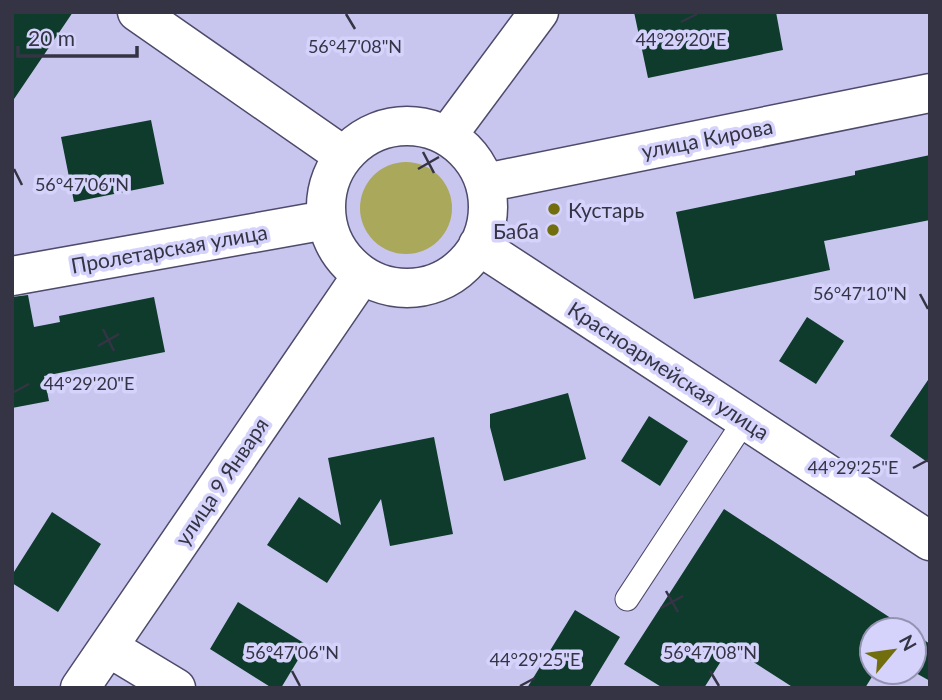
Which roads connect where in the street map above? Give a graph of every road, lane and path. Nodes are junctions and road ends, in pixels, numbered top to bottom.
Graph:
1 (137, 12) edge
2 (536, 13) edge
3 (930, 93) edge
4 (447, 136) junction
5 (344, 156) junction
6 (485, 183) junction
7 (326, 220) junction
8 (478, 245) junction
9 (362, 275) junction
10 (12, 276) edge
11 (745, 420) junction
12 (930, 541) edge
13 (627, 599) dead end
14 (108, 647) junction
15 (80, 688) edge
16 (176, 688) edge

1 - 5 street
2 - 4 street
3 - 6 street, улица Кирова
4 - 5 street
4 - 6 street
5 - 7 street
6 - 8 street
7 - 9 street
7 - 10 street, Пролетарская улица
8 - 9 street
8 - 11 street, Красноармейская улица
9 - 14 street, улица 9 Января
11 - 12 street, Красноармейская улица
11 - 13 lane
14 - 15 street, улица 9 Января
14 - 16 street

